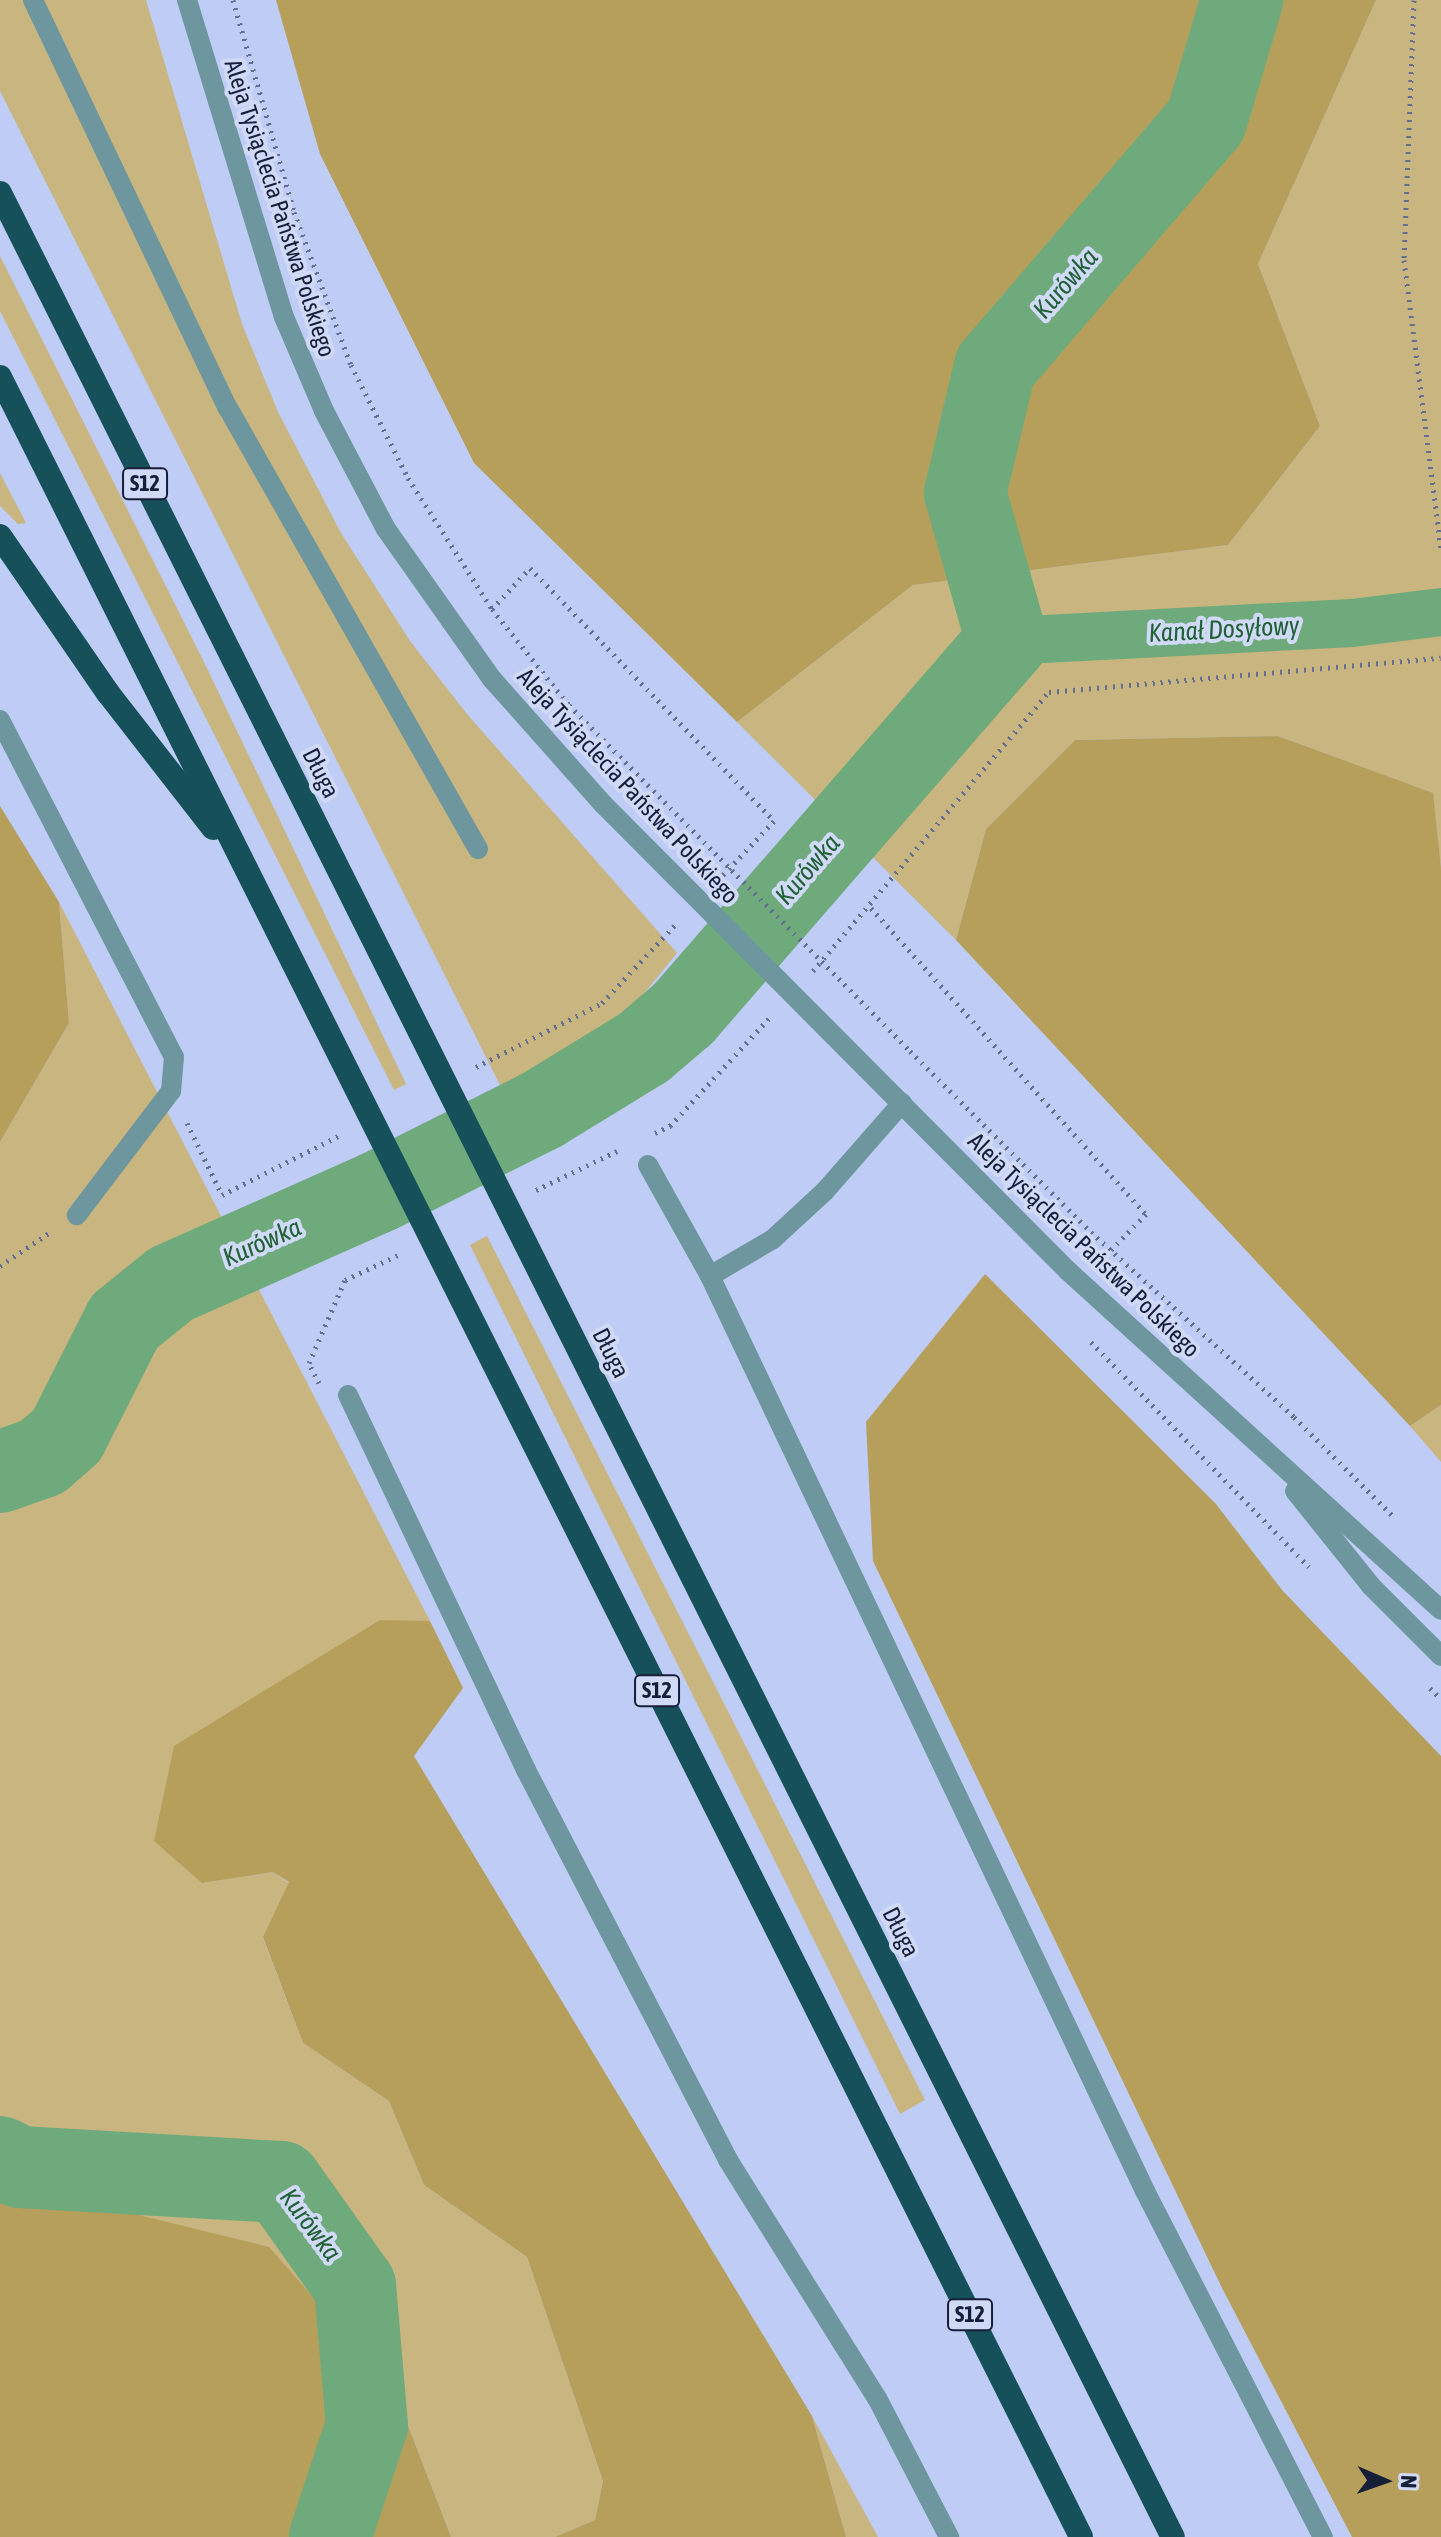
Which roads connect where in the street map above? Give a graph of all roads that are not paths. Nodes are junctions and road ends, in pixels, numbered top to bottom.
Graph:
1 (33, 0) edge
2 (187, 0) edge
3 (0, 193) edge
4 (0, 377) edge
5 (0, 536) edge
6 (0, 720) edge
7 (478, 849) dead end
8 (246, 871) junction
9 (902, 1103) junction
10 (648, 1165) dead end
11 (77, 1215) road end
12 (710, 1276) junction
13 (348, 1395) dead end
14 (1265, 1453) junction
15 (1441, 1610) edge
16 (1441, 1656) edge
17 (949, 2537) edge
18 (1081, 2537) edge
19 (1173, 2537) edge
20 (1323, 2537) edge

1 - 7 street
2 - 9 street, Aleja Tysiąclecia Państwa Polskiego
3 - 19 highway, Długa / S12
4 - 8 highway, S12
5 - 8 highway
6 - 11 street
8 - 18 highway, S12
9 - 12 street
9 - 14 street, Aleja Tysiąclecia Państwa Polskiego
10 - 12 street
12 - 20 street
13 - 17 street
14 - 15 street, Aleja Tysiąclecia Państwa Polskiego
14 - 16 street, Aleja Tysiąclecia Państwa Polskiego

